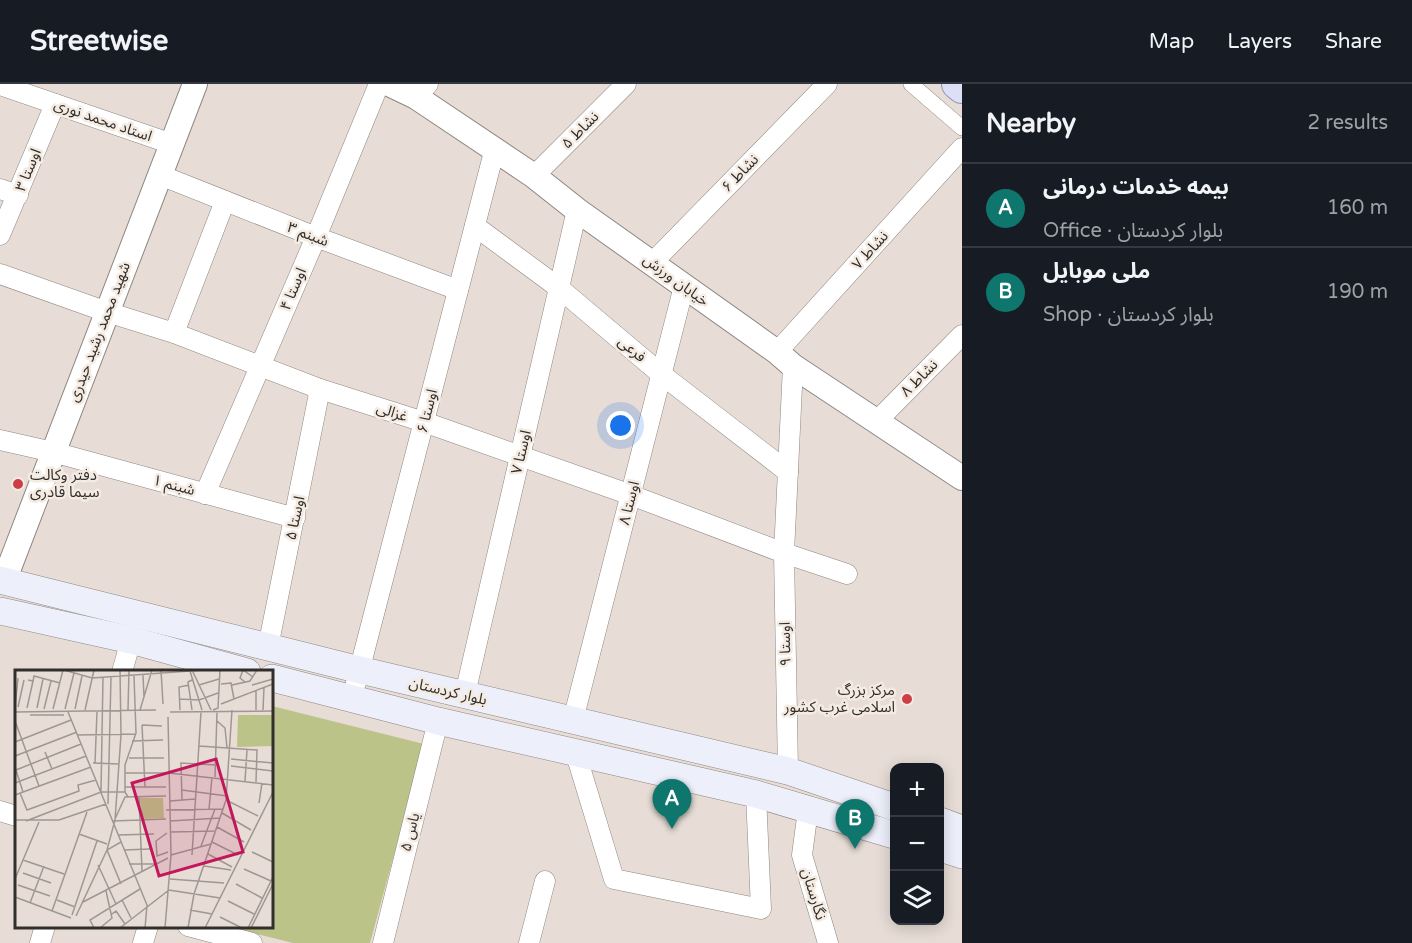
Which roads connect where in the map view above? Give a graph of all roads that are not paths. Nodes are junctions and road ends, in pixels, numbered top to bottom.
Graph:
1 (195, 84) edge
2 (379, 84) edge
3 (389, 84) edge
4 (626, 84) edge
5 (826, 84) edge
6 (911, 84) edge
7 (957, 84) edge
8 (0, 85) edge
9 (26, 88) edge
10 (962, 88) edge
11 (422, 91) edge
12 (55, 104) junction
13 (962, 128) edge
14 (172, 144) junction
15 (962, 148) edge
16 (494, 152) junction
17 (160, 175) junction
18 (534, 177) junction
19 (9, 192) edge
20 (225, 201) junction
21 (577, 210) junction
22 (475, 226) junction
23 (0, 235) edge
24 (316, 237) junction
25 (652, 262) junction
26 (0, 274) edge
27 (684, 286) junction
28 (559, 288) junction
29 (458, 290) junction
30 (107, 312) junction
31 (174, 333) junction
32 (962, 334) edge
33 (785, 359) junction
34 (260, 367) junction
35 (662, 374) junction
36 (320, 389) junction
37 (877, 421) junction
38 (424, 422) junction
39 (0, 440) edge
40 (53, 452) junction
41 (520, 457) junction
42 (788, 472) junction
43 (962, 478) edge
44 (205, 494) junction
45 (631, 495) junction
46 (295, 518) junction
47 (784, 554) junction
48 (847, 574) dead end
49 (2, 580) edge
50 (0, 611) edge
51 (131, 640) junction
52 (268, 646) junction
53 (216, 668) edge
54 (123, 670) edge
55 (232, 670) edge
56 (360, 670) junction
57 (273, 678) edge
58 (465, 694) junction
59 (352, 699) junction
60 (438, 720) junction
61 (573, 720) junction
62 (575, 751) junction
63 (788, 771) junction
64 (756, 794) junction
65 (890, 806) edge
66 (808, 810) junction
67 (0, 811) edge
68 (15, 816) edge
69 (944, 823) edge
70 (962, 829) edge
71 (890, 834) edge
72 (944, 850) edge
73 (962, 855) edge
74 (545, 881) dead end
75 (45, 928) edge
76 (148, 928) edge
77 (192, 928) edge
78 (40, 943) edge
79 (143, 943) edge
80 (252, 943) edge
81 (383, 943) edge
82 (529, 943) edge
83 (828, 943) edge

1 - 14 street, شهید محمد رشید حیدری
2 - 24 street, اوستا ۴
3 - 11 street, خیابان ورزش
4 - 18 street, نشاط ۵
5 - 25 street, نشاط ۶
6 - 13 street
7 - 10 main road
8 - 9 street, استاد محمد نوری
9 - 12 street, استاد محمد نوری
11 - 16 street, خیابان ورزش
12 - 14 street, استاد محمد نوری
12 - 19 street, اوستا ۳
14 - 17 street, شهید محمد رشید حیدری
15 - 33 street, نشاط ۷
16 - 18 street, خیابان ورزش
16 - 22 street, اوستا ۶
17 - 20 street, شبنم ۳
17 - 30 street, شهید محمد رشید حیدری
18 - 21 street, خیابان ورزش
19 - 23 street, اوستا ۳
20 - 24 street, شبنم ۳
20 - 31 street
21 - 25 street, خیابان ورزش
21 - 28 street, اوستا ۷
22 - 28 street, فرعی
22 - 29 street, اوستا ۶
24 - 29 street, شبنم ۳
24 - 34 street, اوستا ۴
25 - 27 street, خیابان ورزش
26 - 30 street, غزالی
27 - 33 street, خیابان ورزش
27 - 35 street, اوستا ۸
28 - 35 street, فرعی
28 - 41 street, اوستا ۷
29 - 38 street, اوستا ۶
30 - 31 street, غزالی
30 - 40 street, شهید محمد رشید حیدری
31 - 34 street, غزالی
32 - 37 street, نشاط ۸
33 - 37 street, خیابان ورزش
33 - 42 street, اوستا ۹
34 - 36 street, غزالی
34 - 44 street, اوستا ۴
35 - 42 street, فرعی
35 - 45 street, اوستا ۸
36 - 38 street, غزالی
36 - 46 street, اوستا ۵
37 - 43 street, خیابان ورزش
38 - 41 street, غزالی
38 - 56 street, اوستا ۶
39 - 40 street, شبنم ۱
40 - 44 street, شبنم ۱
40 - 49 street, شهید محمد رشید حیدری
41 - 45 street, غزالی
41 - 58 street, اوستا ۷
42 - 47 street, اوستا ۹
44 - 46 street, شبنم ۱
45 - 47 street, غزالی
45 - 61 street, اوستا ۸
46 - 52 street, اوستا ۵
47 - 48 street, غزالی
47 - 63 street, اوستا ۹
49 - 52 main road, بلوار کردستان
50 - 51 main road
51 - 53 main road
51 - 54 street
52 - 56 main road, بلوار کردستان
53 - 55 main road
56 - 58 main road, بلوار کردستان
56 - 59 street, اوستا ۶
57 - 59 main road, بلوار کردستان
58 - 61 main road, بلوار کردستان
59 - 60 main road, بلوار کردستان
60 - 62 main road, بلوار کردستان
60 - 81 street, یاس ۵
61 - 63 main road, بلوار کردستان
62 - 64 main road, بلوار کردستان
62 - 64 street
63 - 65 main road, بلوار کردستان
64 - 66 main road, بلوار کردستان
66 - 71 main road, بلوار کردستان
66 - 83 street, نگارستان
67 - 68 street
69 - 70 main road
72 - 73 main road
74 - 82 street
75 - 78 street
76 - 79 street
77 - 80 street

